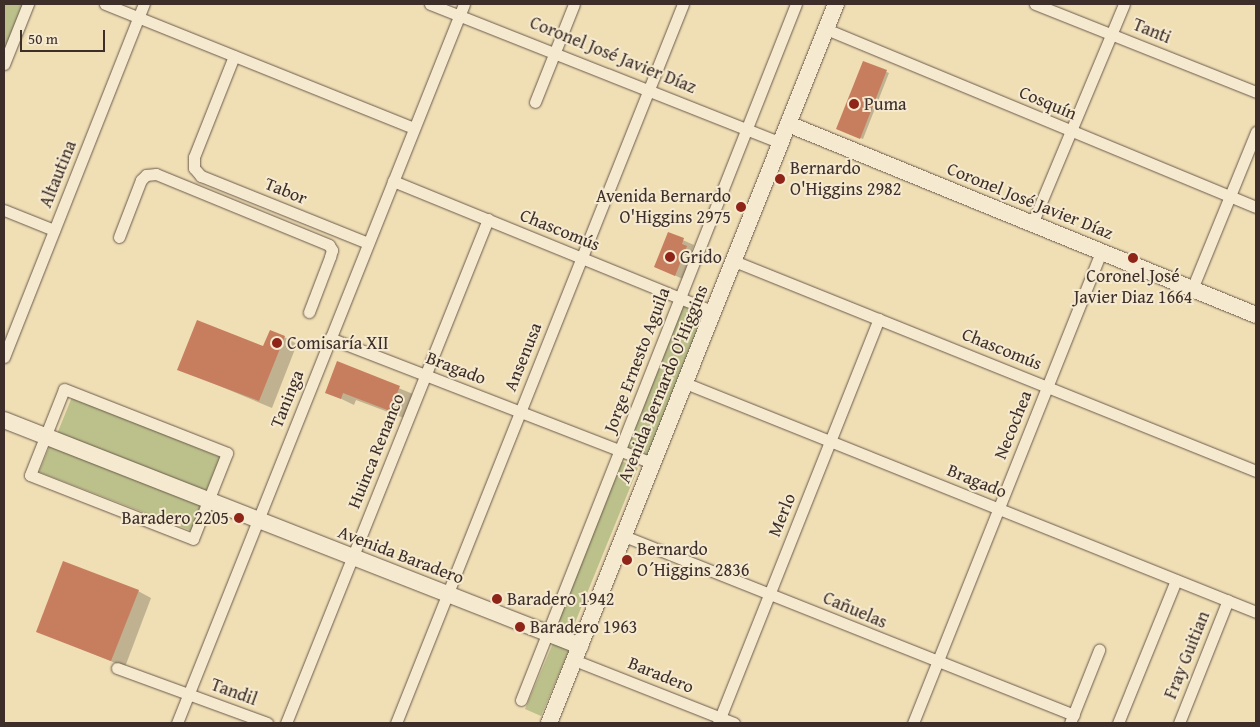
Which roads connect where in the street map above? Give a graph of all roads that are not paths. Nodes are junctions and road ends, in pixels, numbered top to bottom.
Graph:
1 (28, 4) edge
2 (105, 4) edge
3 (144, 4) edge
4 (430, 4) edge
5 (464, 4) edge
6 (574, 4) edge
7 (683, 4) edge
8 (796, 4) edge
9 (836, 4) edge
10 (1035, 4) edge
11 (1124, 4) edge
12 (459, 15) junction
13 (139, 17) junction
14 (826, 29) junction
15 (1112, 34) junction
16 (555, 53) junction
17 (234, 56) junction
18 (4, 64) edge
19 (648, 90) junction
20 (1256, 92) edge
21 (535, 102) dead end
22 (788, 124) junction
23 (414, 128) junction
24 (746, 129) junction
25 (1070, 131) junction
26 (1256, 132) edge
27 (781, 143) junction
28 (393, 181) junction
29 (247, 195) junction
30 (1230, 196) junction
31 (1256, 207) edge
32 (242, 208) junction
33 (4, 210) edge
34 (488, 219) junction
35 (1032, 224) junction
36 (54, 230) junction
37 (119, 237) dead end
38 (368, 243) junction
39 (1101, 252) junction
40 (582, 257) junction
41 (734, 261) junction
42 (1192, 289) junction
43 (680, 298) junction
44 (309, 312) dead end
45 (714, 312) junction
46 (1256, 315) edge
47 (879, 319) junction
48 (330, 338) junction
49 (4, 357) edge
50 (425, 375) junction
51 (685, 383) junction
52 (1047, 387) junction
53 (520, 412) junction
54 (4, 420) edge
55 (45, 437) junction
56 (830, 441) junction
57 (620, 451) junction
58 (653, 463) junction
59 (1256, 471) edge
60 (208, 501) junction
61 (999, 509) junction
62 (258, 520) junction
63 (624, 536) junction
64 (352, 557) junction
65 (1176, 580) junction
66 (770, 593) junction
67 (447, 594) junction
68 (1228, 600) junction
69 (1256, 612) edge
70 (548, 632) junction
71 (1099, 650) dead end
72 (577, 653) junction
73 (938, 663) junction
74 (117, 668) dead end
75 (188, 694) junction
76 (521, 700) dead end
77 (1072, 719) edge
78 (719, 721) edge
79 (177, 723) edge
80 (267, 723) edge
81 (286, 723) edge
82 (396, 723) edge
83 (549, 723) edge
84 (734, 723) edge
85 (913, 723) edge
86 (1118, 723) edge
87 (1179, 723) edge

1 - 18 street
2 - 13 street
3 - 13 street, Altautina
4 - 12 street, Coronel José Javier Díaz
5 - 12 street, Taninga
6 - 16 street
7 - 19 street, Ansenusa
8 - 24 street, Jorge Ernesto Aguila
9 - 14 main road, Avenida Bernardo O'Higgins
10 - 15 street, Tanti
11 - 15 street
12 - 16 street, Coronel José Javier Díaz
12 - 23 street, Taninga
13 - 17 street
13 - 36 street, Altautina
14 - 22 main road, Avenida Bernardo O'Higgins
14 - 25 street, Cosquín
15 - 20 street, Tanti
15 - 25 street
16 - 19 street, Coronel José Javier Díaz
16 - 21 street
17 - 23 street
17 - 29 street, Tabor
19 - 24 street, Coronel José Javier Díaz
19 - 40 street, Ansenusa
22 - 27 main road, Avenida Bernardo O'Higgins
22 - 35 main road, Coronel José Javier Díaz
23 - 28 street, Taninga
24 - 27 street, Coronel José Javier Díaz
24 - 43 street, Jorge Ernesto Aguila
25 - 30 street, Cosquín
25 - 35 street
26 - 30 street
27 - 41 main road, Avenida Bernardo O'Higgins
28 - 34 street, Chascomús
28 - 38 street, Taninga
29 - 32 street
29 - 38 street, Tabor
30 - 31 street, Cosquín
30 - 42 street
32 - 37 street
32 - 44 street
33 - 36 street
34 - 40 street, Chascomús
34 - 50 street, Huinca Renanco
35 - 39 main road, Coronel José Javier Díaz
36 - 49 street, Altautina
38 - 48 street, Taninga
39 - 42 main road, Coronel José Javier Díaz
39 - 52 street, Necochea
40 - 43 street, Chascomús
40 - 53 street, Ansenusa
41 - 45 main road, Avenida Bernardo O'Higgins
41 - 47 street, Chascomús
42 - 46 main road, Coronel José Javier Díaz
43 - 45 street, Chascomús
43 - 57 street, Jorge Ernesto Aguila
45 - 51 main road, Avenida Bernardo O'Higgins
47 - 52 street, Chascomús
47 - 56 street, Merlo
48 - 50 street, Bragado
48 - 62 street, Taninga
50 - 53 street, Bragado
50 - 64 street, Huinca Renanco
51 - 56 street, Bragado
51 - 58 main road, Avenida Bernardo O'Higgins
52 - 59 street, Chascomús
52 - 61 street, Necochea
53 - 57 street, Bragado
53 - 67 street, Ansenusa
54 - 55 main road, Avenida Baradero
55 - 60 main road, Avenida Baradero
55 - 60 street
55 - 60 street
56 - 61 street, Bragado
56 - 66 street, Merlo
57 - 58 street, Bragado
57 - 70 street, Jorge Ernesto Aguila
58 - 63 main road, Avenida Bernardo O'Higgins
60 - 62 main road, Avenida Baradero
61 - 65 street, Bragado
61 - 73 street, Necochea
62 - 64 main road, Avenida Baradero
62 - 75 street, Taninga
63 - 66 street, Cañuelas
63 - 72 main road, Avenida Bernardo O'Higgins
64 - 67 main road, Avenida Baradero
64 - 81 street, Huinca Renanco
65 - 68 street, Bragado
65 - 86 street
66 - 73 street, Cañuelas
66 - 78 street, Merlo
67 - 70 main road, Avenida Baradero
67 - 82 street, Ansenusa
68 - 69 street, Bragado
68 - 87 street, Fray Guitian
70 - 72 main road, Avenida Baradero
70 - 76 street, Jorge Ernesto Aguila
71 - 77 street
72 - 78 street, Baradero
72 - 83 main road, Avenida Bernardo O'Higgins
73 - 77 street, Cañuelas
73 - 85 street, Necochea
74 - 75 street, Tandil
75 - 79 street, Taninga
75 - 80 street, Tandil
78 - 84 street, Baradero

